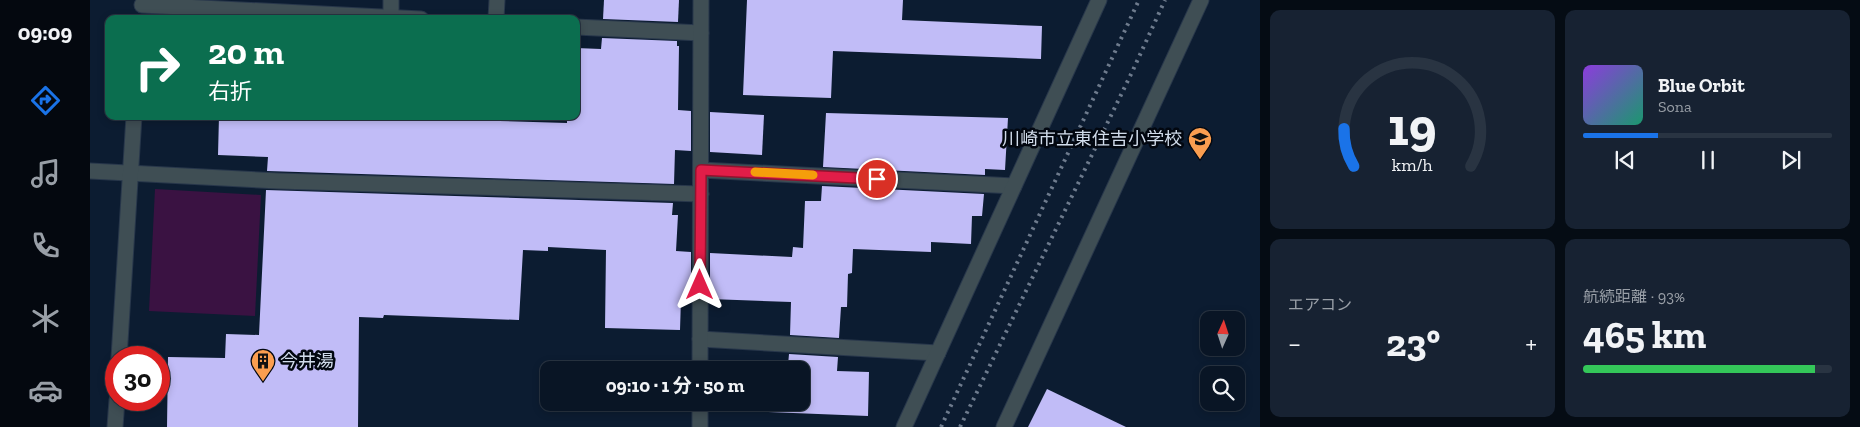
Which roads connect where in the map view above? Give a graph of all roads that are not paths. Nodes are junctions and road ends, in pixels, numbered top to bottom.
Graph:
1 (391, 0) edge
2 (497, 0) edge
3 (701, 0) edge
4 (1098, 0) edge
5 (1201, 0) edge
6 (142, 8) edge
7 (336, 15) edge
8 (391, 15) edge
9 (496, 15) edge
10 (580, 27) edge
11 (701, 33) junction
12 (134, 120) edge
13 (701, 170) junction
14 (90, 171) edge
15 (129, 173) junction
16 (1014, 186) junction
17 (701, 194) junction
18 (700, 340) junction
19 (120, 346) edge
20 (938, 353) junction
21 (700, 361) edge
22 (116, 411) edge
23 (700, 411) edge
24 (115, 427) edge
25 (700, 427) edge
26 (904, 427) edge
27 (1004, 427) edge

1 - 8 street
2 - 9 street
3 - 11 street
4 - 16 street
5 - 27 street
6 - 7 street
10 - 11 street
11 - 13 street
12 - 15 street
13 - 16 street
13 - 17 street
14 - 15 street
15 - 17 street
15 - 19 street
16 - 20 street
17 - 18 street
18 - 20 street
18 - 21 street
20 - 26 street
22 - 24 street
23 - 25 street

